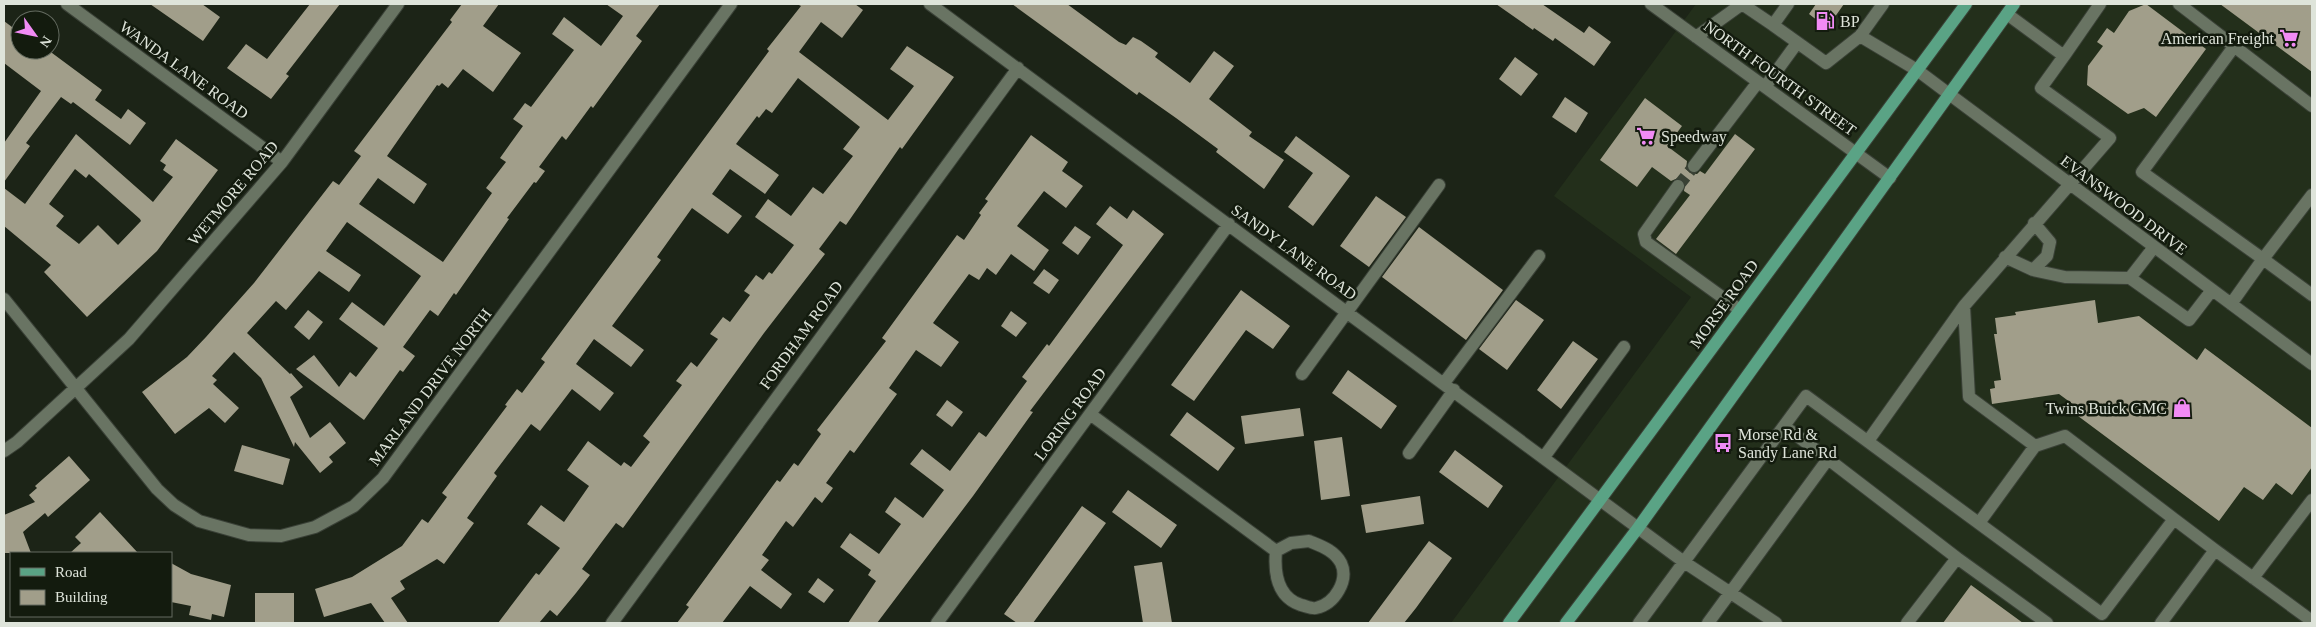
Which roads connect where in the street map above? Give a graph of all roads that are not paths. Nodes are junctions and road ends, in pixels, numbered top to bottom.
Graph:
1 (67, 4) edge
2 (398, 4) edge
3 (731, 4) edge
4 (930, 4) edge
5 (1651, 4) edge
6 (1788, 4) edge
7 (1883, 4) edge
8 (1966, 4) edge
9 (2100, 4) edge
10 (2179, 4) edge
11 (2010, 9) edge
12 (1773, 25) junction
13 (1860, 36) junction
14 (1696, 37) junction
15 (1797, 43) junction
16 (2233, 48) junction
17 (2064, 56) junction
18 (1018, 68) junction
19 (1917, 70) junction
20 (1761, 84) junction
21 (1949, 94) junction
22 (2312, 106) edge
23 (1854, 152) junction
24 (282, 162) junction
25 (1694, 166) tunnel mouth
26 (1890, 178) junction
27 (1439, 185) dead end
28 (2070, 185) junction
29 (1678, 186) tunnel mouth
30 (2312, 194) edge
31 (2034, 223) junction
32 (1229, 224) junction
33 (2154, 248) junction
34 (1539, 256) dead end
35 (2004, 257) junction
36 (2263, 260) junction
37 (2033, 270) junction
38 (2130, 278) junction
39 (2212, 290) junction
40 (2312, 295) edge
41 (4, 299) edge
42 (2231, 304) junction
43 (1964, 306) junction
44 (1740, 310) junction
45 (1347, 311) junction
46 (1624, 347) dead end
47 (2312, 364) edge
48 (1302, 374) dead end
49 (1449, 387) junction
50 (75, 388) junction
51 (1090, 414) junction
52 (1784, 426) junction
53 (1868, 441) junction
54 (2035, 446) junction
55 (4, 450) edge
56 (1409, 453) dead end
57 (1544, 457) junction
58 (1828, 459) junction
59 (1600, 499) junction
60 (2312, 500) edge
61 (2174, 519) junction
62 (1979, 523) junction
63 (1638, 528) junction
64 (2215, 550) junction
65 (1276, 551) junction
66 (1957, 558) junction
67 (1684, 562) junction
68 (2253, 578) junction
69 (1731, 592) junction
70 (2312, 622) edge
71 (612, 623) edge
72 (937, 623) edge
73 (1509, 623) edge
74 (1566, 623) edge
75 (1639, 623) edge
76 (1708, 623) edge
77 (1775, 623) edge
78 (1907, 623) edge
79 (2047, 623) edge
80 (2160, 623) edge

1 - 24 street, WANDA LANE ROAD
2 - 24 street, WETMORE ROAD
3 - 50 street, MARLAND DRIVE NORTH
4 - 18 street, SANDY LANE ROAD
5 - 14 street, NORTH FOURTH STREET
6 - 12 street
7 - 13 street
8 - 19 main road, MORSE ROAD
9 - 17 street
10 - 16 street
11 - 17 street
11 - 21 main road
12 - 14 street
12 - 15 street
13 - 15 street
13 - 19 street, EVANSWOOD DRIVE
14 - 20 street, NORTH FOURTH STREET
15 - 20 street
16 - 22 street
16 - 36 street
17 - 28 street
18 - 32 street, SANDY LANE ROAD
18 - 71 street, FORDHAM ROAD
19 - 21 street, EVANSWOOD DRIVE
19 - 23 main road, MORSE ROAD
20 - 23 street, NORTH FOURTH STREET
20 - 25 street
21 - 26 main road
21 - 28 street, EVANSWOOD DRIVE
23 - 26 street, NORTH FOURTH STREET
23 - 44 main road, MORSE ROAD
24 - 50 street, WETMORE ROAD
26 - 63 main road
27 - 45 street
28 - 31 street
28 - 33 street, EVANSWOOD DRIVE
29 - 44 street
30 - 36 street
31 - 35 street
31 - 37 street
32 - 45 street, SANDY LANE ROAD
32 - 51 street, LORING ROAD
33 - 38 street
33 - 39 street, EVANSWOOD DRIVE
34 - 49 street
35 - 37 street
35 - 43 street
36 - 40 street
36 - 42 street
37 - 38 street
38 - 39 street
39 - 42 street, EVANSWOOD DRIVE
41 - 50 street, MARLAND DRIVE NORTH
42 - 47 street, EVANSWOOD DRIVE
43 - 53 street
43 - 54 street
44 - 59 main road, MORSE ROAD
45 - 48 street
45 - 49 street, SANDY LANE ROAD
46 - 57 street
49 - 56 street
49 - 57 street, SANDY LANE ROAD
50 - 55 street, WETMORE ROAD
51 - 65 street
51 - 72 street, LORING ROAD
52 - 53 street
52 - 58 street
52 - 67 street
53 - 62 street
54 - 61 street
54 - 62 street
57 - 59 street, SANDY LANE ROAD
58 - 66 street
58 - 69 street
59 - 63 street, SANDY LANE ROAD
59 - 73 main road, MORSE ROAD
60 - 68 street
61 - 62 street
61 - 64 street
63 - 67 street, SANDY LANE ROAD
63 - 74 main road
64 - 68 street
64 - 80 street
65 - 65 street
66 - 78 street
66 - 79 street
67 - 69 street, SANDY LANE ROAD
67 - 75 street
68 - 70 street
69 - 76 street
69 - 77 street, SANDY LANE ROAD

